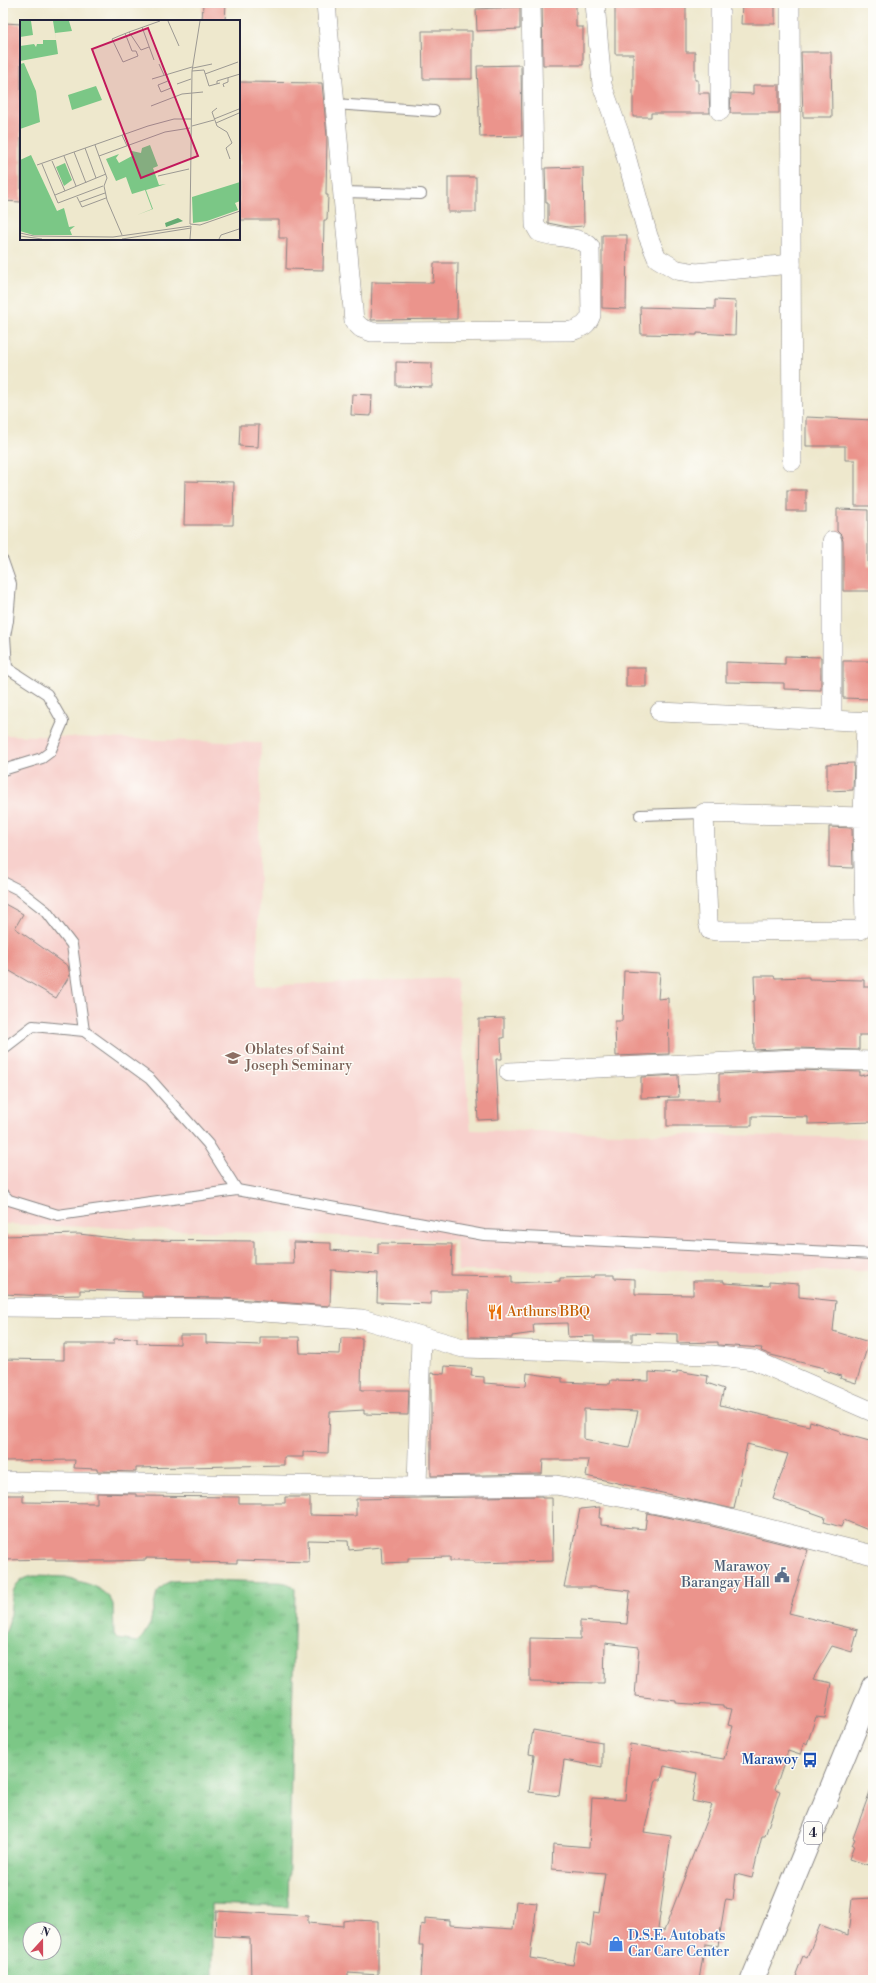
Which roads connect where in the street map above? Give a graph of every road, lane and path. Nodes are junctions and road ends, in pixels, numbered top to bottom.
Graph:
1 (326, 3) edge
2 (531, 3) edge
3 (595, 3) edge
4 (720, 3) edge
5 (790, 3) edge
6 (335, 104) junction
7 (434, 111) dead end
8 (720, 111) dead end
9 (343, 192) junction
10 (421, 194) dead end
11 (791, 264) junction
12 (792, 461) dead end
13 (832, 541) dead end
14 (3, 561) edge
15 (5, 619) edge
16 (5, 668) edge
17 (660, 712) dead end
18 (832, 720) junction
19 (870, 722) edge
20 (3, 770) edge
21 (704, 813) junction
22 (640, 815) dead end
23 (863, 817) junction
24 (3, 882) edge
25 (84, 1031) junction
26 (3, 1048) edge
27 (873, 1061) edge
28 (509, 1072) dead end
29 (237, 1190) junction
30 (3, 1194) edge
31 (873, 1254) edge
32 (3, 1307) edge
33 (421, 1337) junction
34 (873, 1412) edge
35 (3, 1481) edge
36 (418, 1487) junction
37 (873, 1555) edge
38 (873, 1686) edge
39 (752, 1980) edge

1 - 6 street
2 - 9 street
3 - 11 street
4 - 8 street
5 - 11 street
6 - 7 lane
6 - 9 street
9 - 10 lane
11 - 12 street
13 - 18 street
14 - 15 lane
15 - 16 lane
16 - 20 lane
17 - 18 street
18 - 19 street
19 - 23 street
21 - 22 lane
21 - 23 street
21 - 23 street
24 - 25 lane
25 - 26 lane
25 - 29 lane
27 - 28 street
29 - 30 lane
29 - 31 lane
32 - 33 street
33 - 34 street
33 - 36 street
35 - 36 street
36 - 37 street
38 - 39 main road, 4

